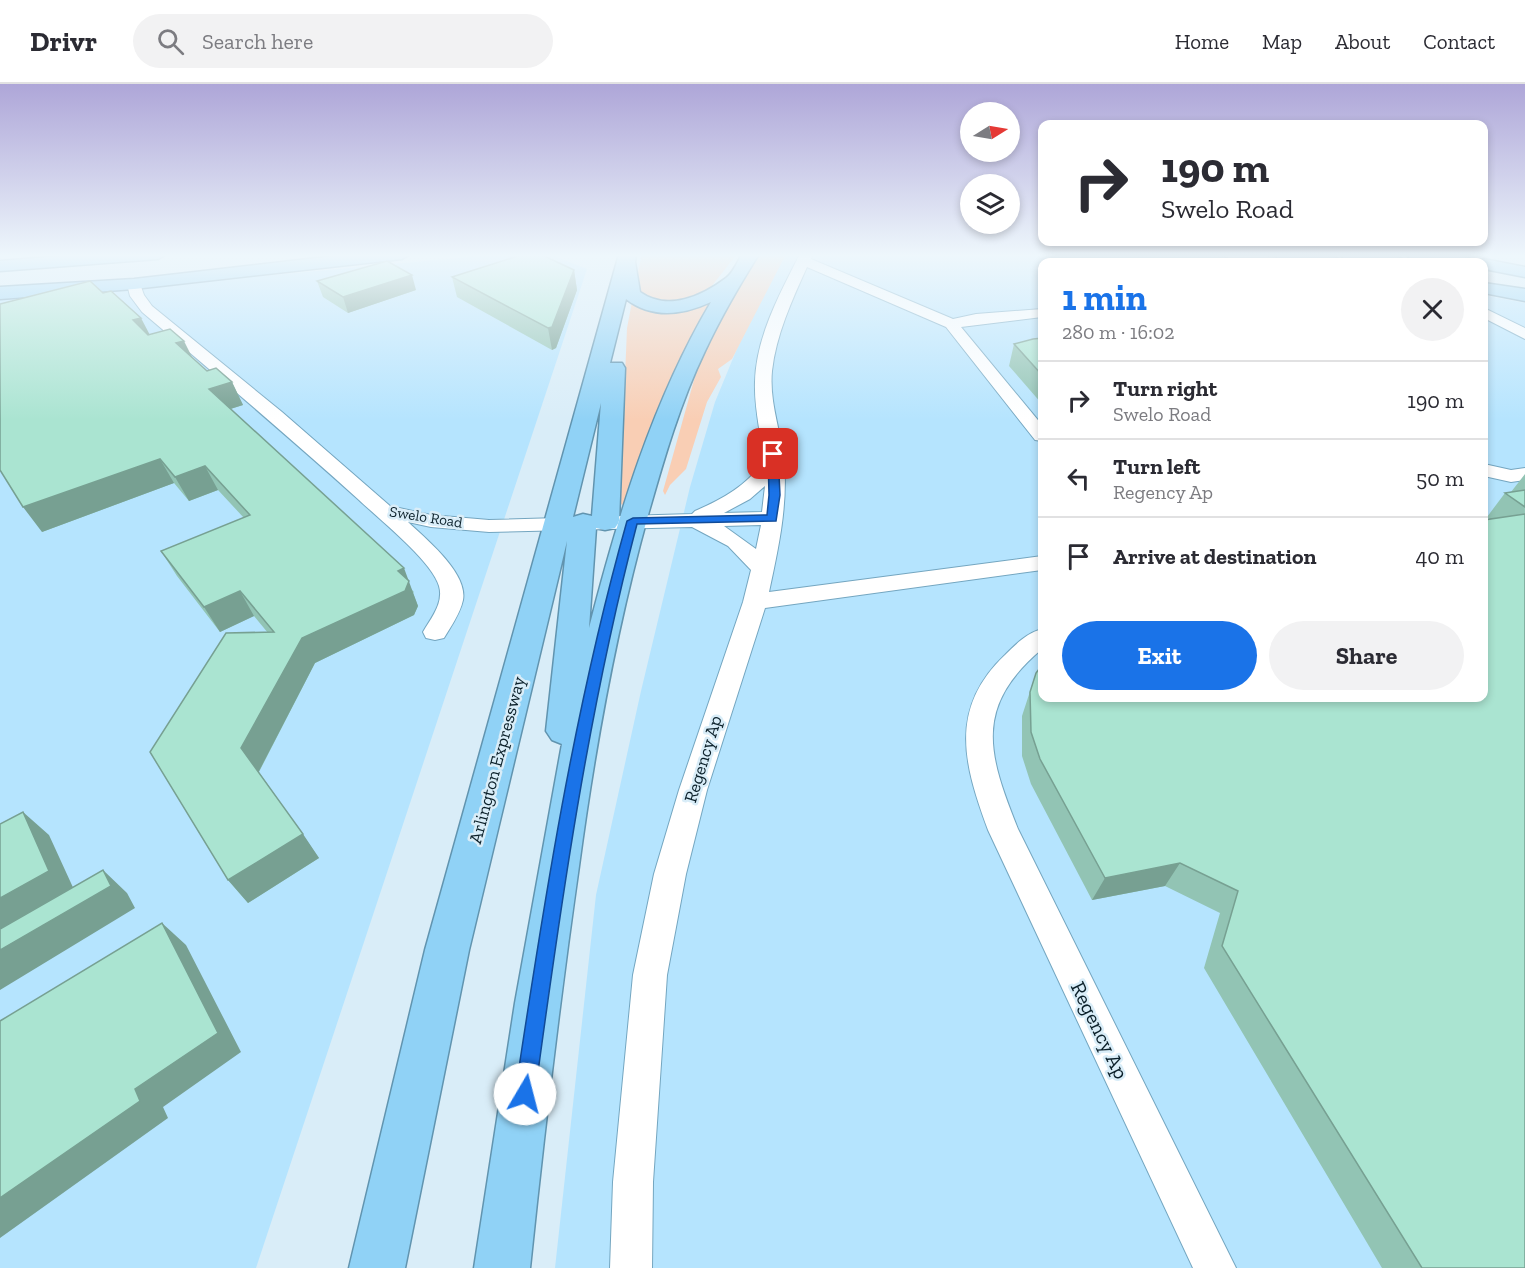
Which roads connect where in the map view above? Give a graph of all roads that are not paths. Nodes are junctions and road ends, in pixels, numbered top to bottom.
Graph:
1 (147, 309) edge
2 (616, 309) edge
3 (616, 309) edge
4 (716, 309) edge
5 (783, 309) edge
6 (919, 309) edge
7 (1038, 313) edge
8 (1488, 314) edge
9 (951, 324) junction
10 (1525, 334) edge
11 (1038, 431) edge
12 (774, 461) junction
13 (1488, 471) edge
14 (1525, 474) edge
15 (383, 511) junction
16 (772, 519) junction
17 (691, 520) junction
18 (595, 522) junction
19 (1038, 564) edge
20 (763, 570) junction
21 (755, 602) junction
22 (435, 632) dead end
23 (1038, 639) edge
24 (377, 1268) edge
25 (502, 1268) edge
26 (631, 1268) edge
27 (1215, 1268) edge

1 - 15 street, Swelo Road
2 - 18 highway, Arlington Expressway
3 - 18 highway
4 - 18 highway, Arlington Expressway
5 - 12 street, Regency Ap
6 - 9 street, Regency Ap
7 - 9 street
8 - 10 street
9 - 11 street, Regency Ap
12 - 16 street, Regency Ap
12 - 17 street
13 - 14 street
15 - 18 street, Swelo Road
15 - 22 street
16 - 17 street, Swelo Road
16 - 20 street, Regency Ap
17 - 18 street, Swelo Road
17 - 20 street
18 - 24 highway, Arlington Expressway
18 - 25 highway, Arlington Expressway
19 - 21 street
20 - 21 street, Regency Ap
21 - 26 street, Regency Ap
23 - 27 street, Regency Ap

